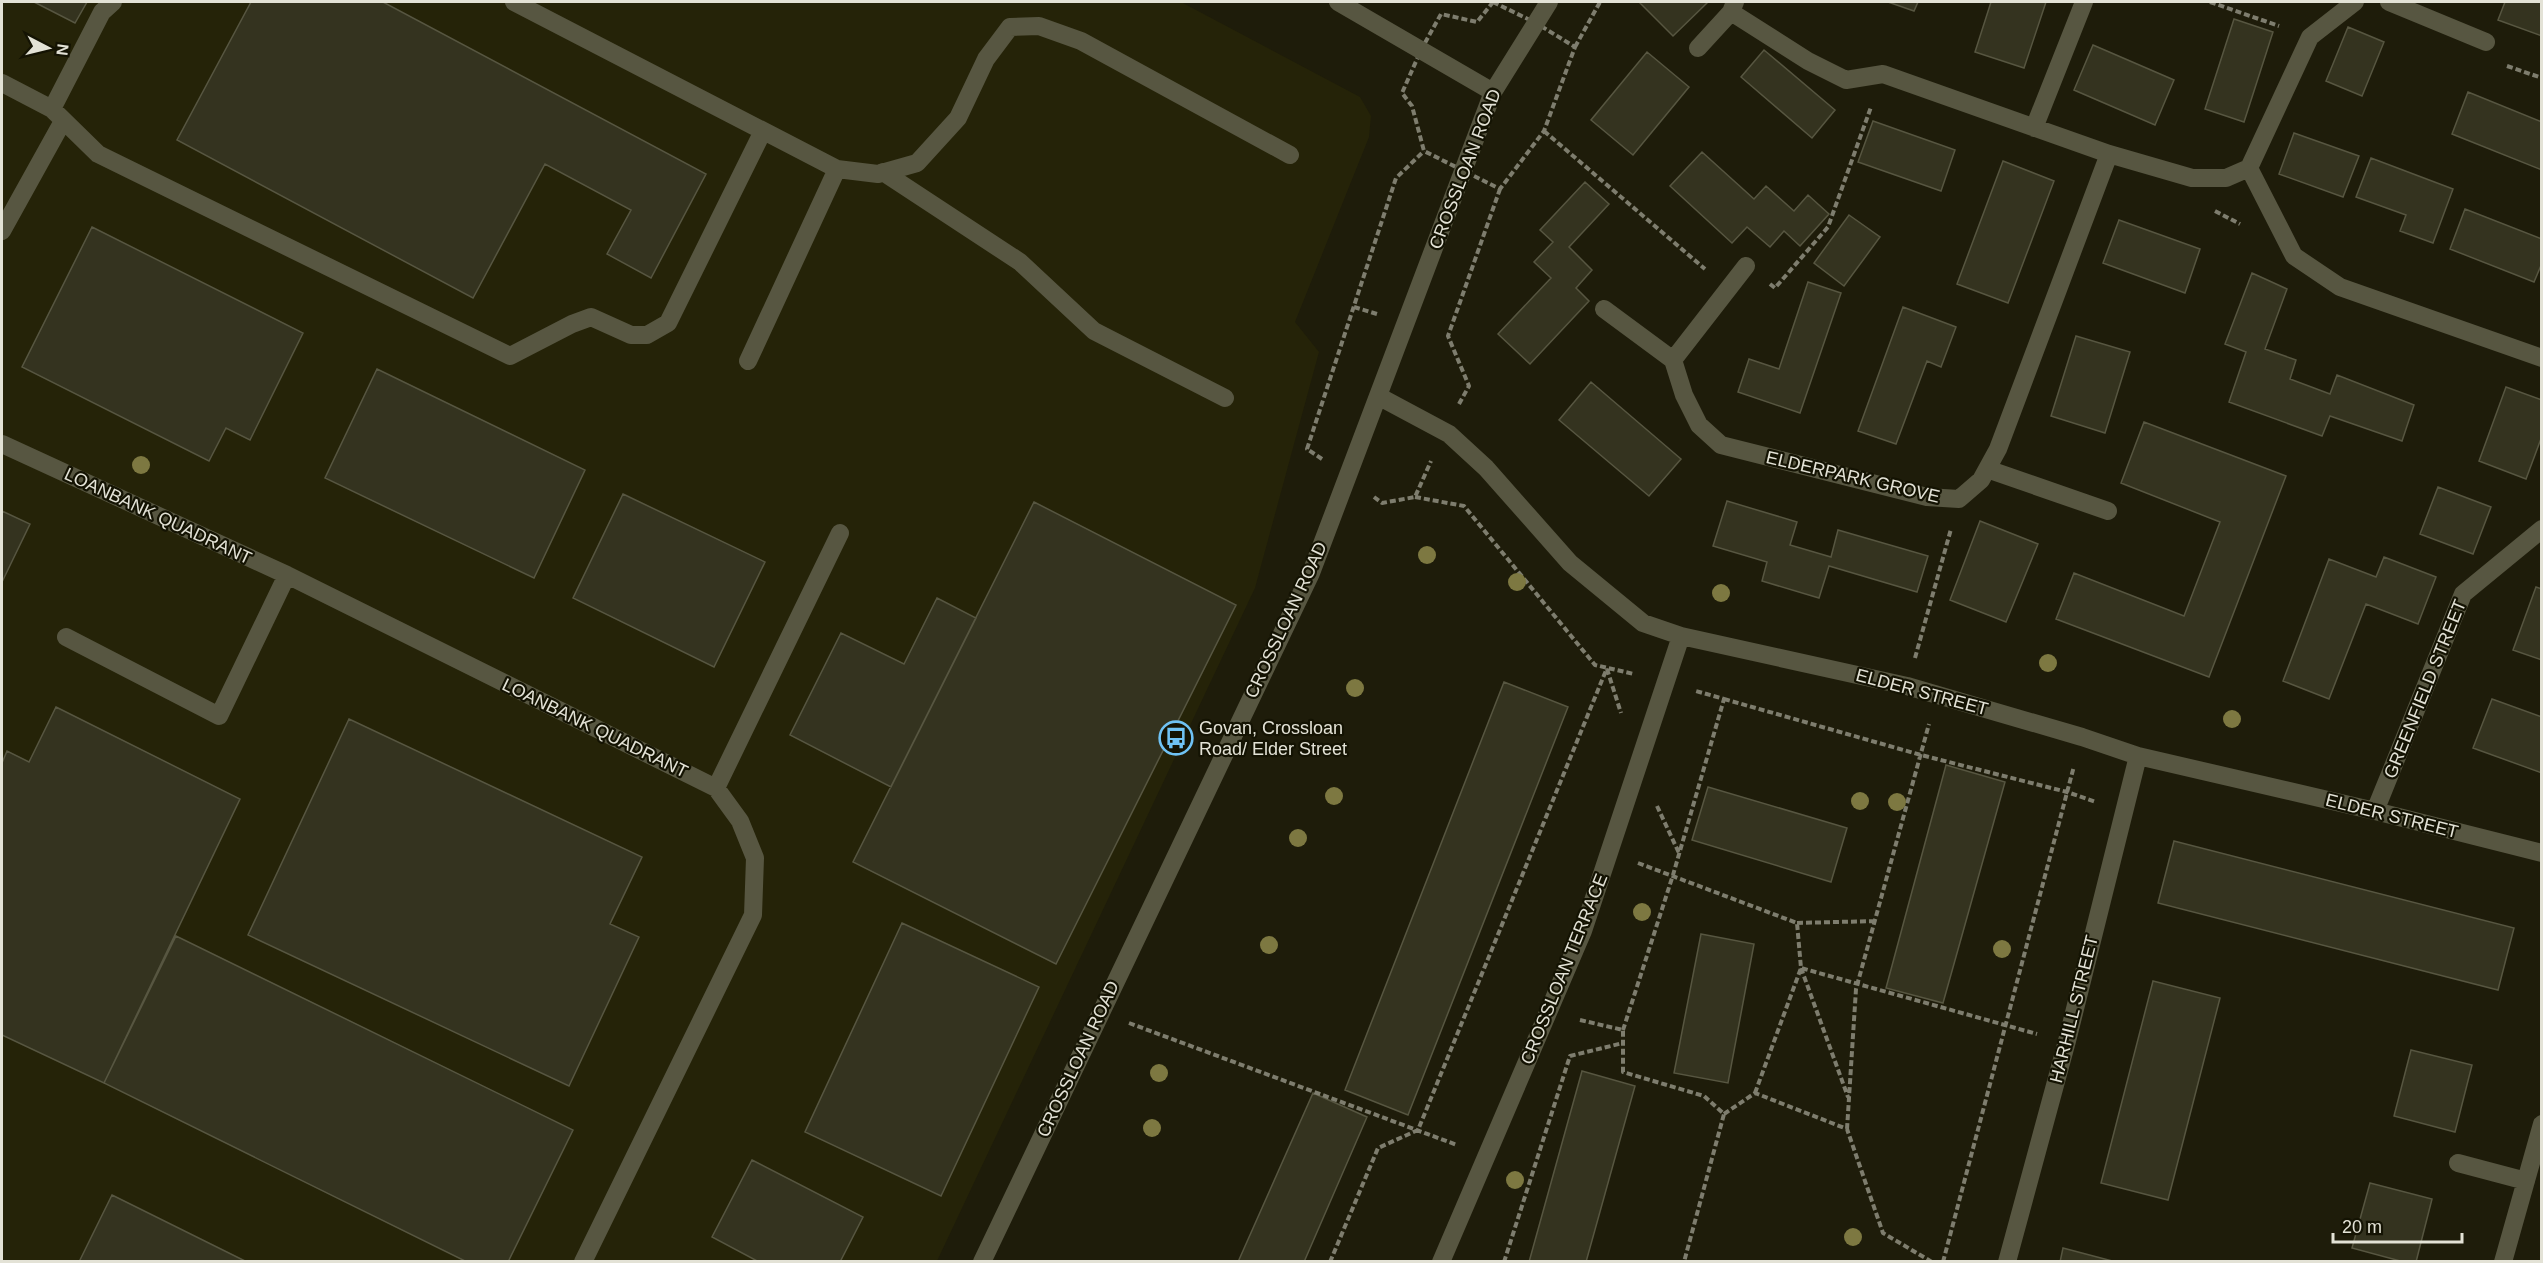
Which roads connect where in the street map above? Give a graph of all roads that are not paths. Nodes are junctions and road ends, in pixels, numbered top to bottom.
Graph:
1 (113, 2) edge
2 (514, 2) edge
3 (1338, 2) edge
4 (1549, 2) edge
5 (2084, 2) edge
6 (2355, 2) edge
7 (2389, 2) edge
8 (1733, 7) edge
9 (2486, 42) dead end
10 (1698, 48) dead end
11 (2, 83) edge
12 (1493, 92) junction
13 (57, 115) junction
14 (2034, 128) junction
15 (763, 131) junction
16 (2109, 154) junction
17 (1290, 155) dead end
18 (2249, 168) junction
19 (837, 169) junction
20 (884, 172) junction
21 (2, 231) edge
22 (1746, 266) road end
23 (1604, 309) dead end
24 (2541, 358) edge
25 (1672, 360) junction
26 (748, 361) dead end
27 (1378, 396) junction
28 (1225, 398) dead end
29 (2, 444) edge
30 (1988, 469) junction
31 (2108, 511) dead end
32 (2541, 529) edge
33 (840, 533) dead end
34 (287, 575) junction
35 (1681, 636) junction
36 (66, 637) dead end
37 (2138, 756) junction
38 (716, 788) junction
39 (2375, 811) junction
40 (2541, 853) edge
41 (2541, 1124) edge
42 (2458, 1163) dead end
43 (2526, 1181) junction
44 (584, 1262) edge
45 (982, 1262) edge
46 (1441, 1262) edge
47 (2007, 1262) edge
48 (2503, 1262) edge

1 - 13 street
2 - 15 street
3 - 12 street
4 - 12 street, CROSSLOAN ROAD
5 - 14 street
6 - 18 street
7 - 9 street
8 - 10 street
8 - 14 street
11 - 13 street
12 - 27 street, CROSSLOAN ROAD
13 - 15 street
13 - 21 street
14 - 16 street
15 - 19 street
16 - 18 street
16 - 30 street, ELDERPARK GROVE
17 - 20 street
18 - 24 street
19 - 20 street
19 - 26 street
20 - 28 street
22 - 25 street
23 - 25 street
25 - 30 street, ELDERPARK GROVE
27 - 35 street, ELDER STREET
27 - 45 street, CROSSLOAN ROAD
29 - 34 street, LOANBANK QUADRANT
30 - 31 street
32 - 39 street, GREENFIELD STREET
33 - 38 street
34 - 36 street
34 - 38 street, LOANBANK QUADRANT
35 - 37 street, ELDER STREET
35 - 46 street, CROSSLOAN TERRACE
37 - 39 street, ELDER STREET
37 - 47 street, HARHILL STREET
38 - 44 street, LOANBANK QUADRANT
39 - 40 street, ELDER STREET
41 - 43 street
42 - 43 street
43 - 48 street

